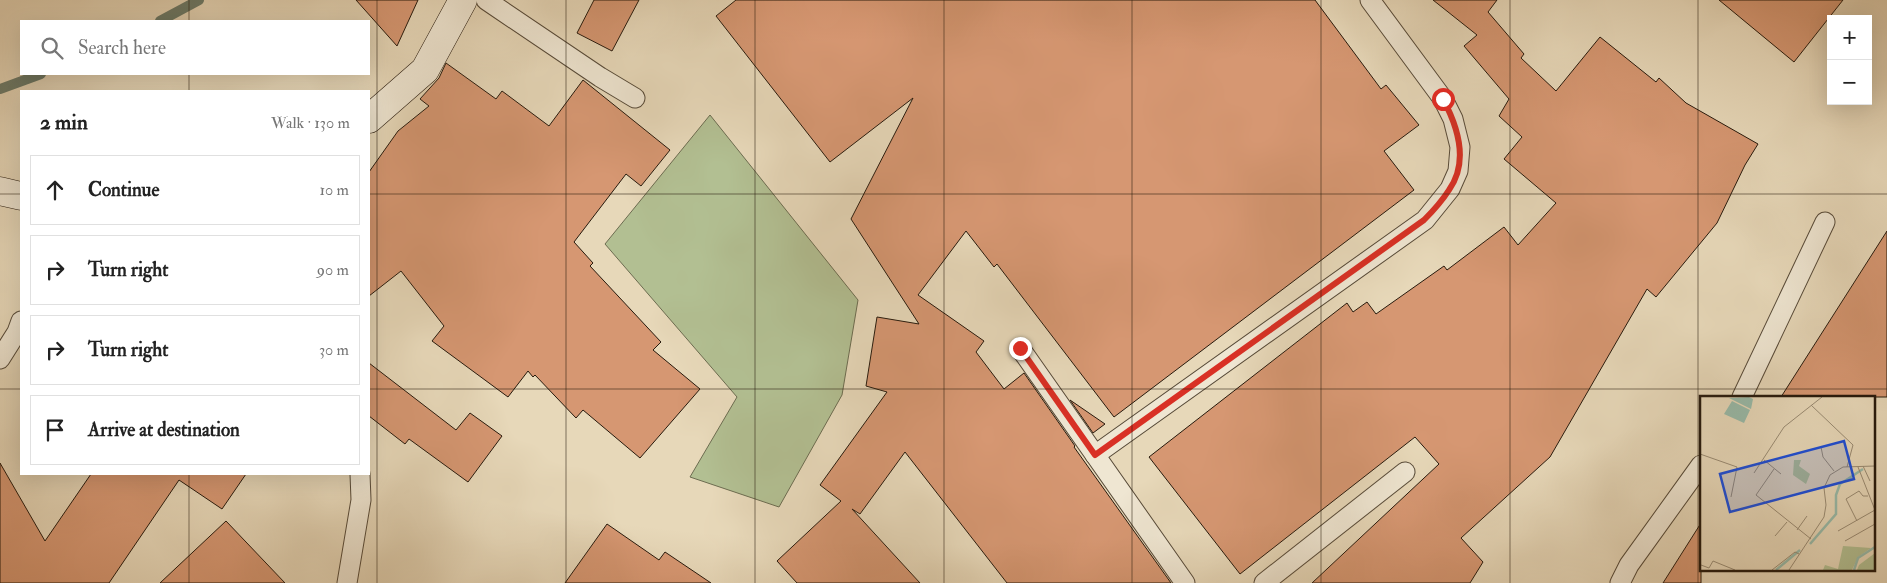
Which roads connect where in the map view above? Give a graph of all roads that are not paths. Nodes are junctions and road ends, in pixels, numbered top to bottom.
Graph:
1 (463, 0) edge
2 (486, 0) edge
3 (1370, 0) edge
4 (635, 98) dead end
5 (370, 118) edge
6 (0, 191) edge
7 (20, 196) edge
8 (1824, 222) dead end
9 (20, 324) edge
10 (1020, 348) dead end
11 (0, 359) edge
12 (1742, 396) edge
13 (1095, 455) junction
14 (1700, 466) edge
15 (1405, 472) dead end
16 (360, 475) edge
17 (347, 583) edge
18 (1185, 583) edge
19 (1264, 583) edge
20 (1620, 583) edge

1 - 5 main road
2 - 4 lane
3 - 13 lane
6 - 7 main road
8 - 12 lane
9 - 11 lane
10 - 13 lane
13 - 18 lane
14 - 20 lane
15 - 19 lane
16 - 17 lane

